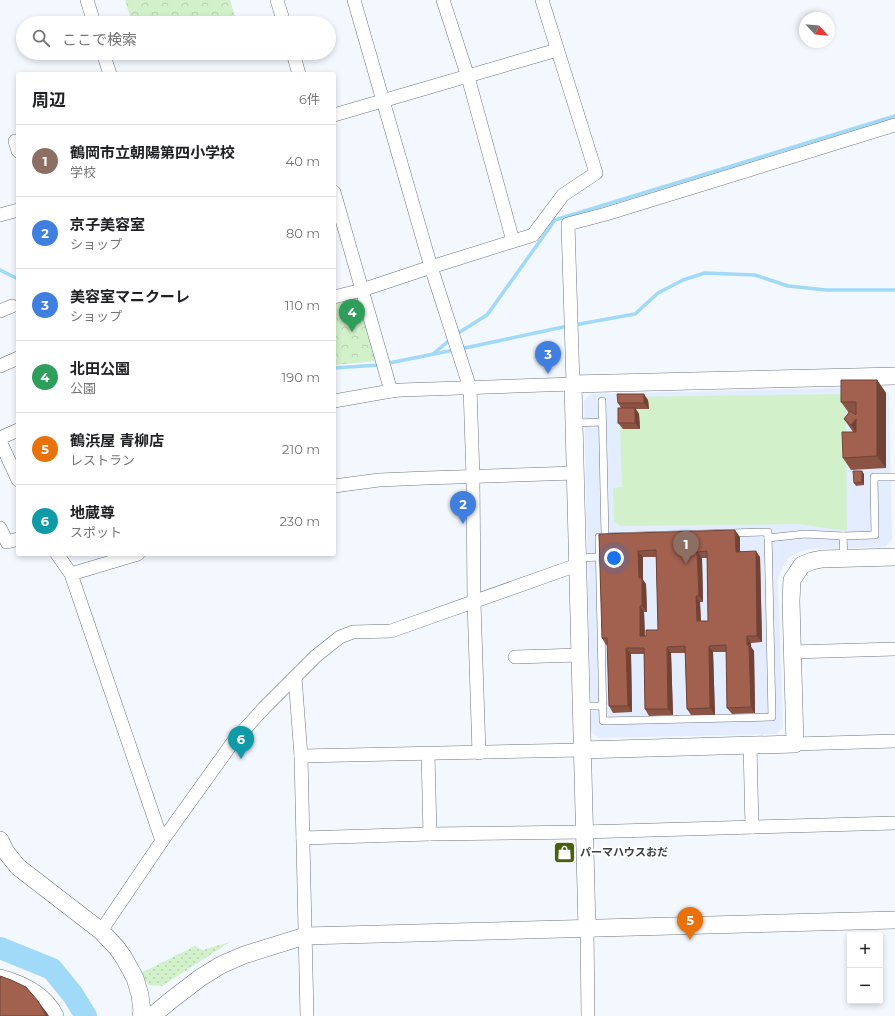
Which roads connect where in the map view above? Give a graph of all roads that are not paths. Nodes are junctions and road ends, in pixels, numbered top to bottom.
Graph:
1 (87, 0) edge
2 (277, 0) edge
3 (354, 0) edge
4 (443, 0) edge
5 (542, 0) edge
6 (92, 16) edge
7 (282, 16) edge
8 (557, 50) junction
9 (106, 60) edge
10 (295, 60) edge
11 (109, 72) edge
12 (299, 72) edge
13 (468, 77) junction
14 (384, 101) junction
15 (336, 115) edge
16 (895, 125) edge
17 (336, 199) edge
18 (16, 211) edge
19 (0, 215) edge
20 (513, 241) junction
21 (431, 267) junction
22 (362, 290) junction
23 (336, 296) edge
24 (16, 359) edge
25 (0, 366) edge
26 (895, 376) edge
27 (573, 384) junction
28 (470, 388) junction
29 (392, 391) junction
30 (602, 401) dead end
31 (336, 402) edge
32 (602, 422) junction
33 (574, 423) junction
34 (16, 431) edge
35 (0, 440) edge
36 (575, 473) junction
37 (16, 476) edge
38 (473, 477) junction
39 (895, 477) edge
40 (336, 486) edge
41 (0, 528) edge
42 (605, 536) junction
43 (843, 536) junction
44 (768, 538) junction
45 (16, 540) edge
46 (58, 556) edge
47 (131, 556) edge
48 (600, 557) junction
49 (895, 557) edge
50 (844, 559) junction
51 (577, 562) junction
52 (71, 574) junction
53 (474, 602) junction
54 (895, 649) edge
55 (792, 652) junction
56 (579, 655) junction
57 (515, 657) dead end
58 (295, 677) junction
59 (581, 706) junction
60 (603, 706) junction
61 (895, 741) edge
62 (795, 744) junction
63 (750, 745) junction
64 (582, 750) junction
65 (479, 753) junction
66 (428, 754) junction
67 (301, 756) junction
68 (895, 823) edge
69 (752, 827) junction
70 (584, 832) junction
71 (430, 834) junction
72 (302, 838) junction
73 (0, 840) edge
74 (162, 841) junction
75 (895, 920) edge
76 (587, 928) junction
77 (101, 931) junction
78 (305, 936) junction
79 (0, 978) edge
80 (55, 1016) edge
81 (141, 1016) edge
82 (152, 1016) edge
83 (307, 1016) edge
84 (588, 1016) edge

1 - 6 street
2 - 7 street
3 - 14 street
4 - 13 street
5 - 8 street
8 - 13 street
8 - 20 street
9 - 11 street
10 - 12 street
13 - 14 street
13 - 20 street
14 - 15 street
14 - 21 street
16 - 27 street
17 - 22 street
18 - 19 street
20 - 21 street
21 - 22 street
21 - 28 street
22 - 23 street
22 - 29 street
24 - 25 street
26 - 27 street
27 - 28 street
27 - 33 street
28 - 29 street
28 - 38 street
29 - 31 street
30 - 32 lane
32 - 33 lane
32 - 42 lane
33 - 36 street
34 - 35 street
35 - 37 street
36 - 38 street
36 - 51 street
38 - 40 street
38 - 53 street
39 - 43 lane
41 - 45 street
42 - 44 lane
42 - 48 lane
43 - 44 lane
43 - 50 lane
44 - 60 lane
46 - 52 street
47 - 52 street
48 - 51 lane
48 - 60 lane
49 - 50 street
50 - 55 street
51 - 53 street
51 - 56 street
52 - 74 street
53 - 58 street
53 - 65 street
54 - 55 street
55 - 62 street
56 - 57 street
56 - 59 street
58 - 67 street
58 - 74 street
59 - 60 lane
59 - 64 street
61 - 62 street
62 - 63 street
63 - 64 street
63 - 69 street
64 - 65 street
64 - 70 street
65 - 66 street
66 - 67 street
66 - 71 street
67 - 72 street
68 - 69 street
69 - 70 street
70 - 71 street
70 - 76 street
71 - 72 street
72 - 78 street
73 - 77 street
74 - 77 street
75 - 76 street
76 - 78 street
76 - 84 street
77 - 81 street
78 - 82 street
78 - 83 street
79 - 80 street

